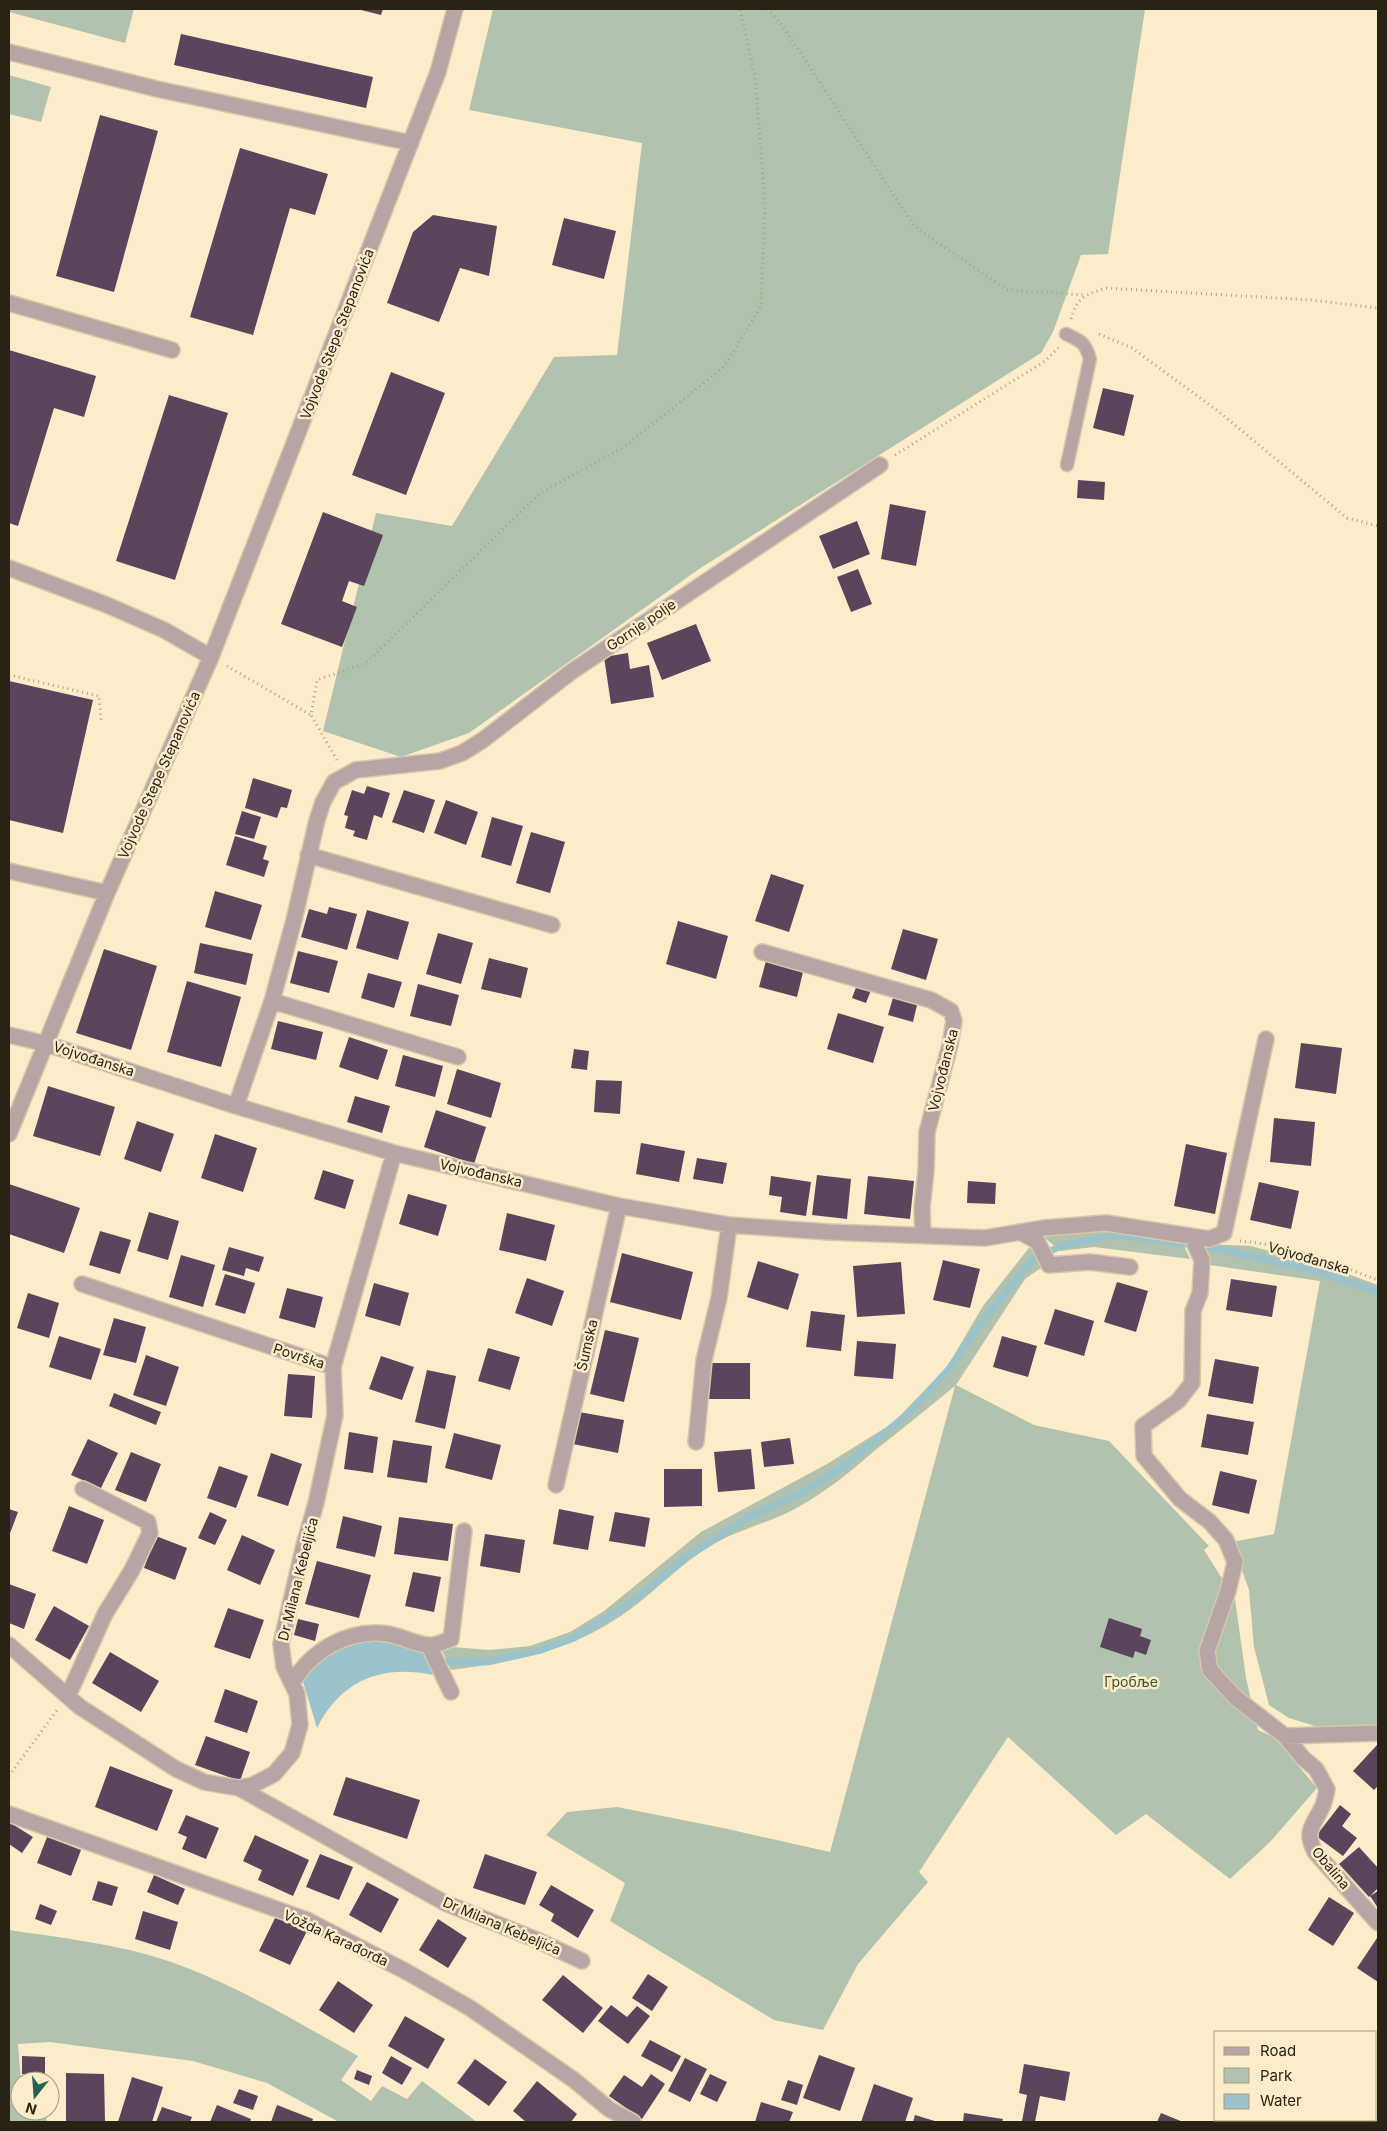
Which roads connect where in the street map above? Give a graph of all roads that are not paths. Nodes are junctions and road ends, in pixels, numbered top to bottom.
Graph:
1 (455, 9) edge
2 (9, 52) edge
3 (411, 143) junction
4 (9, 303) edge
5 (1066, 334) road end
6 (172, 350) dead end
7 (880, 465) road end
8 (1067, 465) dead end
9 (9, 568) edge
10 (211, 657) junction
11 (308, 855) junction
12 (9, 871) edge
13 (107, 893) junction
14 (552, 925) dead end
15 (762, 952) dead end
16 (272, 1001) junction
17 (9, 1035) edge
18 (1266, 1039) dead end
19 (47, 1044) junction
20 (458, 1057) dead end
21 (236, 1106) junction
22 (9, 1134) edge
23 (394, 1153) junction
24 (619, 1206) junction
25 (729, 1225) junction
26 (1020, 1232) junction
27 (923, 1236) junction
28 (1192, 1237) junction
29 (1130, 1267) dead end
30 (82, 1284) dead end
31 (333, 1367) junction
32 (696, 1442) dead end
33 (556, 1485) dead end
34 (83, 1488) dead end
35 (464, 1532) dead end
36 (9, 1644) edge
37 (430, 1647) junction
38 (292, 1683) junction
39 (451, 1692) dead end
40 (68, 1696) junction
41 (1378, 1733) edge
42 (1285, 1736) junction
43 (239, 1788) junction
44 (9, 1814) edge
45 (1378, 1923) edge
46 (582, 1962) dead end
47 (609, 2109) junction
48 (618, 2122) edge
49 (633, 2122) edge

1 - 3 street, Vojvode Stepe Stepanovića
2 - 3 street
3 - 10 street, Vojvode Stepe Stepanovića
4 - 6 street
5 - 8 lane
7 - 11 street, Gornje polje
9 - 10 street
10 - 13 street, Vojvode Stepe Stepanovića
11 - 14 street
11 - 16 street
12 - 13 street
13 - 19 street, Vojvode Stepe Stepanovića
15 - 27 street, Vojvođanska
16 - 20 street
16 - 21 street
17 - 19 street, Vojvođanska
18 - 28 street, Vojvođanska
19 - 21 street, Vojvođanska
19 - 22 street, Vojvode Stepe Stepanovića
21 - 23 street, Vojvođanska
23 - 24 street, Vojvođanska
23 - 31 street, Površka
24 - 25 street, Vojvođanska
24 - 33 street, Šumska
25 - 27 street, Vojvođanska
25 - 32 street
26 - 27 street, Vojvođanska
26 - 28 street, Vojvođanska
26 - 29 street
28 - 42 street
30 - 31 street, Površka
31 - 38 street, Dr Milana Kebeljića
34 - 40 street
35 - 37 street
36 - 40 street, Dr Milana Kebeljića
37 - 38 street
37 - 39 street
38 - 43 street, Dr Milana Kebeljića
40 - 43 street, Dr Milana Kebeljića
41 - 42 street
42 - 45 street, Obalina
43 - 46 street, Dr Milana Kebeljića
44 - 47 street, Vožda Karađorđa
47 - 48 street
47 - 49 street, Vožda Karađorđa

